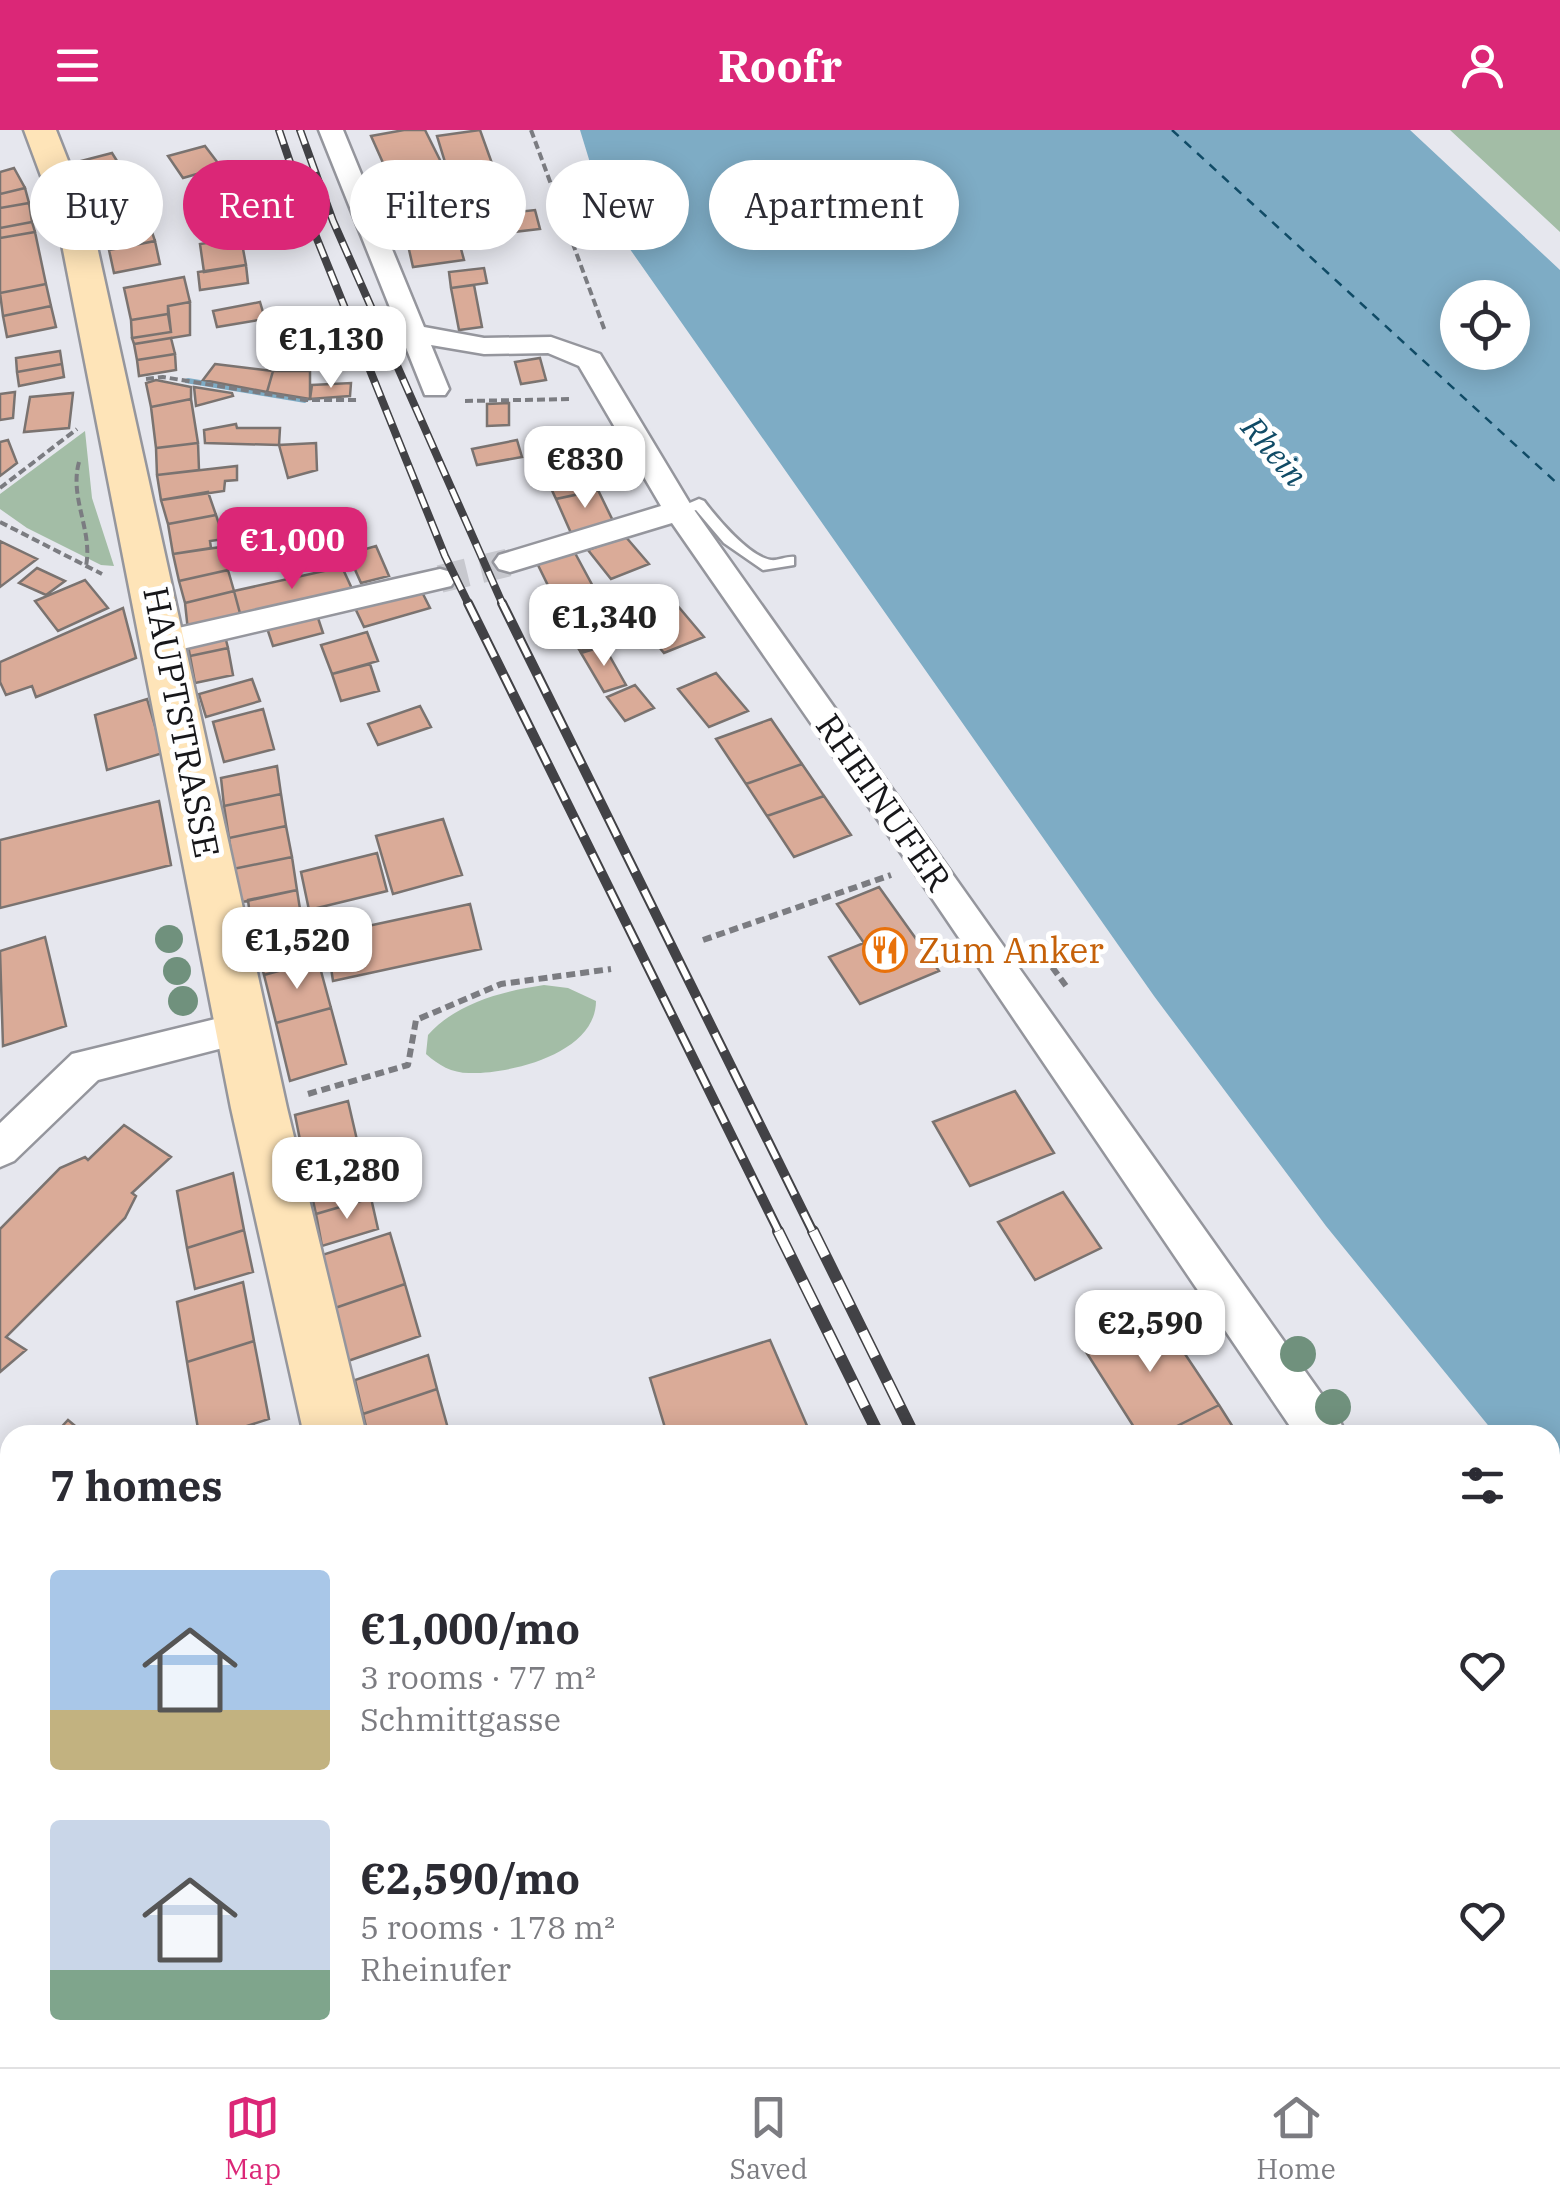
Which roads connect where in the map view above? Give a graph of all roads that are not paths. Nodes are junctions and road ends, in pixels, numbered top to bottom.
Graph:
1 (40, 130) edge
2 (331, 130) edge
3 (416, 334) junction
4 (436, 389) road end
5 (679, 511) junction
6 (790, 561) dead end
7 (510, 562) tunnel mouth
8 (440, 580) tunnel mouth
9 (161, 621) junction
10 (244, 1028) junction
11 (0, 1150) edge
12 (333, 1425) edge
13 (1316, 1425) edge

1 - 9 main road, HAUPTSTRASSE
2 - 3 street
3 - 4 street
3 - 5 street, RHEINUFER
5 - 6 lane
5 - 7 street
5 - 13 street, RHEINUFER
8 - 9 street
9 - 10 main road, HAUPTSTRASSE
10 - 11 street
10 - 12 main road, HAUPTSTRASSE

